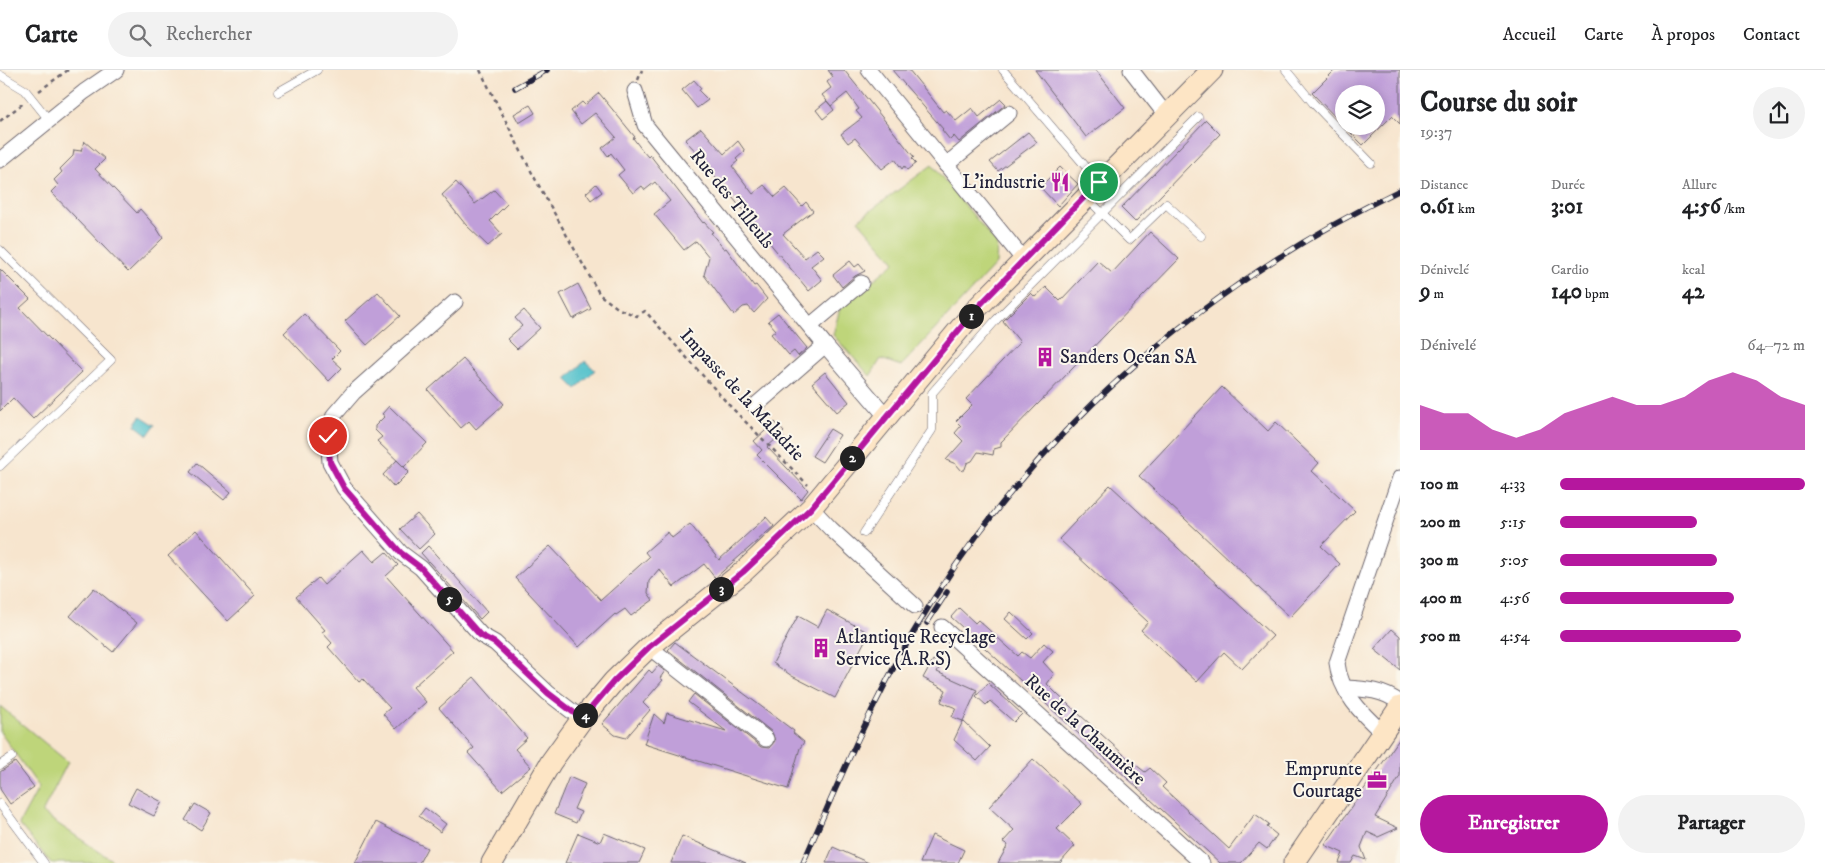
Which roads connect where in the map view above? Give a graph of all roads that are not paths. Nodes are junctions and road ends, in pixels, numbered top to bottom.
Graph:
1 (116, 70) edge
2 (317, 70) edge
3 (869, 70) edge
4 (1003, 70) edge
5 (1131, 70) edge
6 (1212, 70) edge
7 (1286, 70) edge
8 (0, 75) edge
9 (635, 91) dead end
10 (278, 92) dead end
11 (1009, 113) dead end
12 (1166, 115) junction
13 (1198, 117) dead end
14 (49, 120) junction
15 (0, 160) edge
16 (1371, 163) dead end
17 (946, 165) junction
18 (1092, 189) junction
19 (1102, 213) junction
20 (1201, 236) dead end
21 (0, 250) edge
22 (1023, 259) junction
23 (861, 283) dead end
24 (455, 302) dead end
25 (810, 326) junction
26 (825, 346) junction
27 (928, 382) junction
28 (755, 406) dead end
29 (886, 416) junction
30 (0, 466) edge
31 (1400, 478) edge
32 (815, 503) junction
33 (864, 533) dead end
34 (915, 606) dead end
35 (942, 628) dead end
36 (649, 647) junction
37 (1345, 688) junction
38 (1400, 703) edge
39 (1400, 706) edge
40 (582, 719) junction
41 (1382, 732) junction
42 (766, 739) dead end
43 (12, 757) dead end
44 (0, 765) edge
45 (0, 804) edge
46 (44, 863) edge
47 (492, 863) edge
48 (1202, 863) edge
49 (1294, 863) edge

1 - 14 street
2 - 10 lane
3 - 17 street
4 - 18 lane
5 - 12 street
6 - 12 street
7 - 16 lane
8 - 14 lane
9 - 25 street, Rue des Tilleuls
11 - 17 street
12 - 18 street
13 - 19 lane
14 - 15 street
17 - 22 street
18 - 19 lane
18 - 22 street
19 - 20 lane
19 - 27 lane
21 - 30 lane
22 - 27 street
23 - 25 street
24 - 40 street
25 - 26 street, Rue des Tilleuls
26 - 28 street
26 - 29 street, Rue des Tilleuls
27 - 29 street
27 - 33 lane
29 - 32 street
31 - 37 street
32 - 34 street
32 - 36 street
35 - 48 street, Rue de la Chaumière
36 - 40 street
36 - 42 street
37 - 38 street
37 - 41 street
39 - 41 street
40 - 47 street
41 - 49 street
43 - 44 lane
45 - 46 lane

